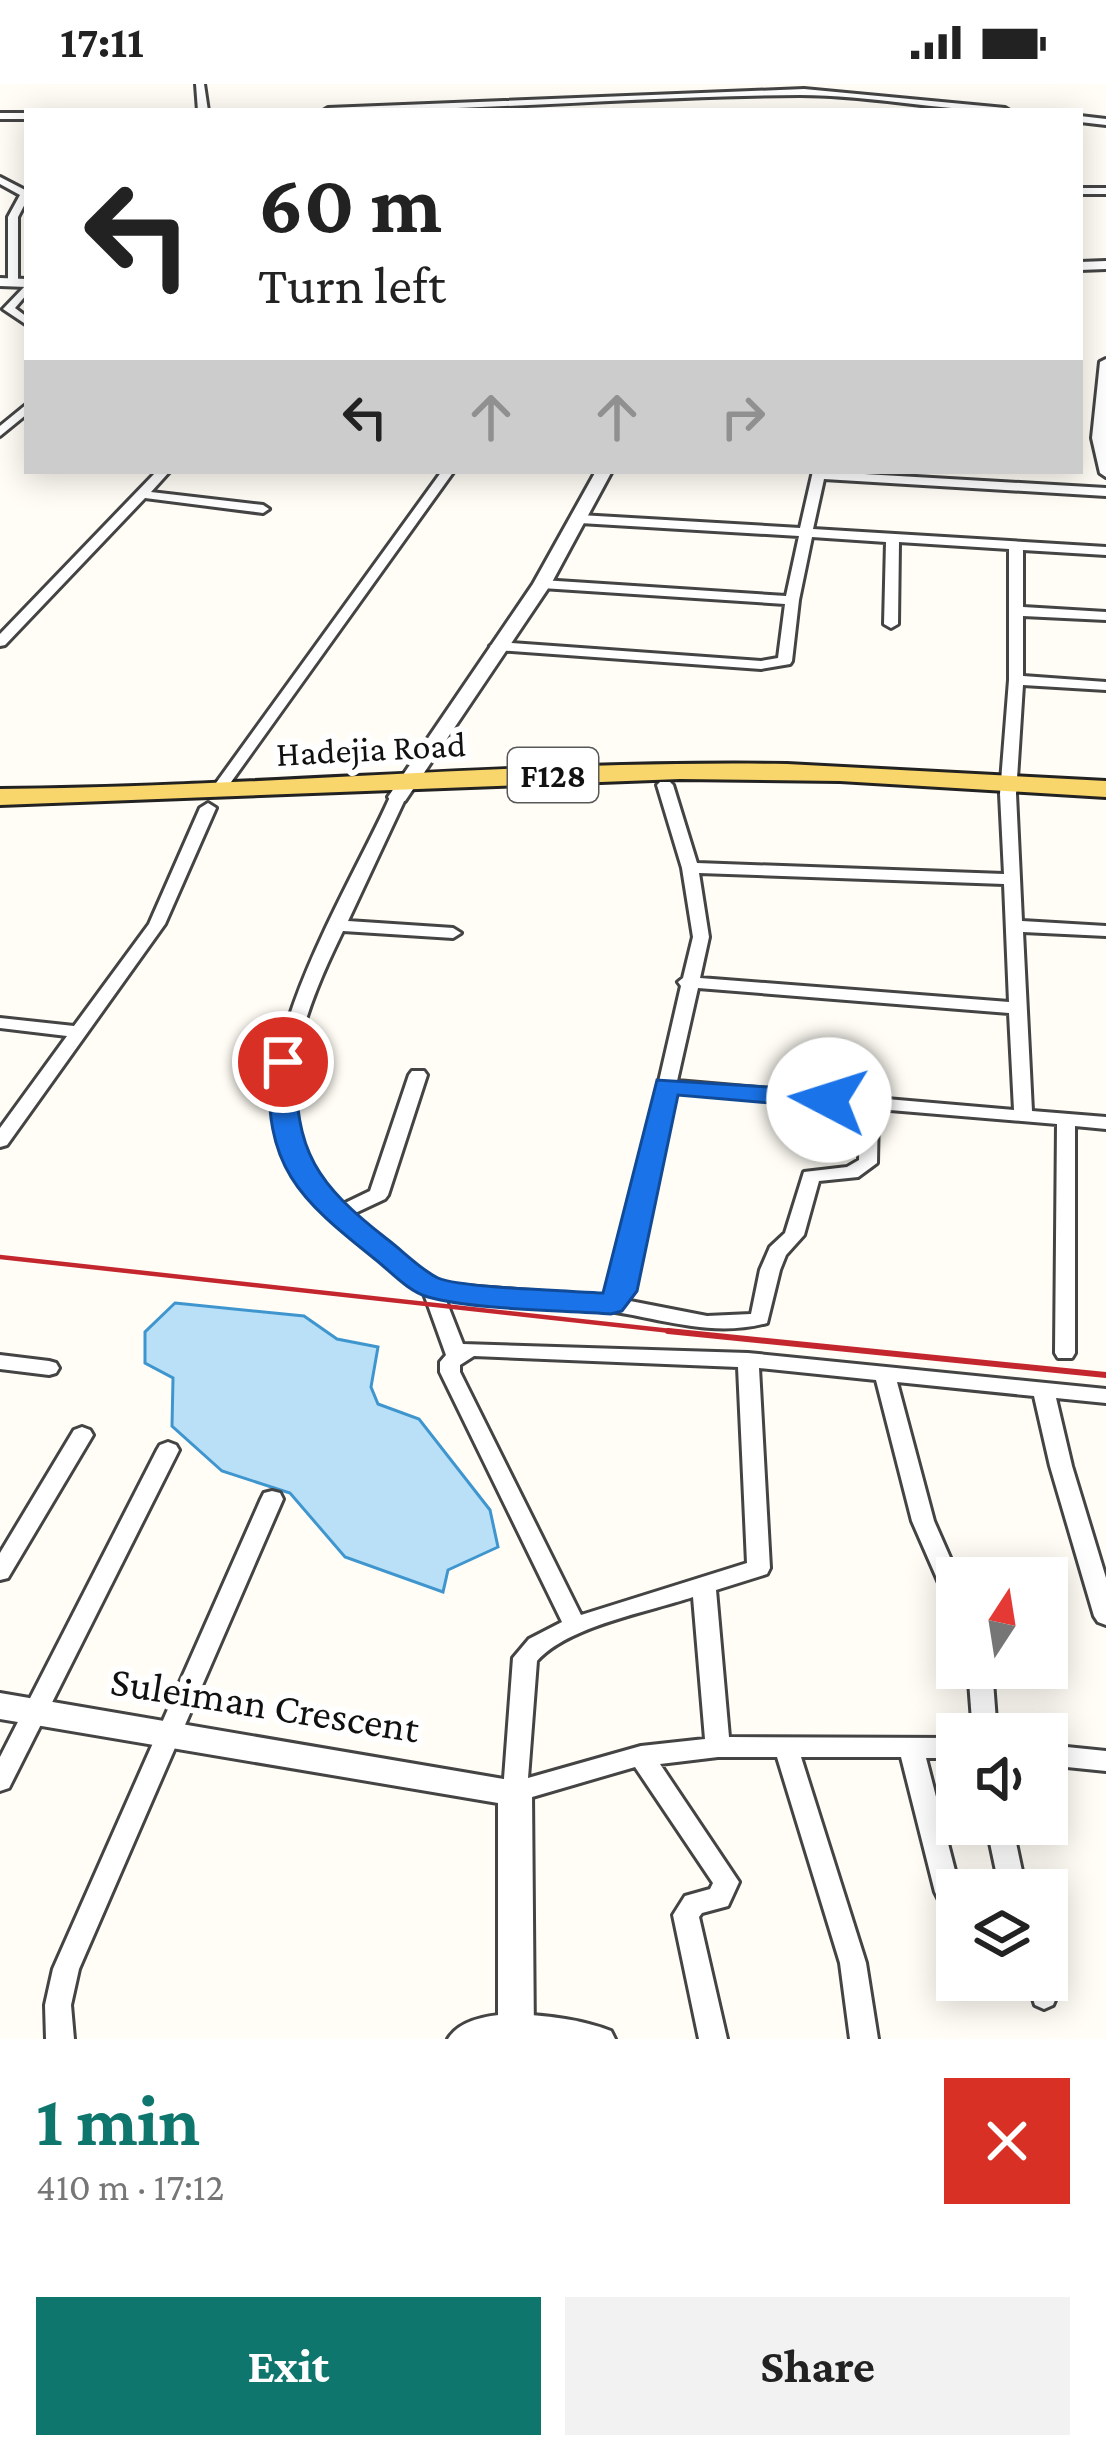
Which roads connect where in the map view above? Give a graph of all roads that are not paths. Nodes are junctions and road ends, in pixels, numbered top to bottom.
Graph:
1 (521, 84) edge
2 (911, 84) edge
3 (897, 99) junction
4 (531, 107) edge
5 (480, 108) edge
6 (889, 108) edge
7 (978, 108) edge
8 (24, 198) edge
9 (17, 284) edge
10 (5, 314) edge
11 (1106, 362) edge
12 (24, 410) edge
13 (0, 432) edge
14 (1083, 438) edge
15 (1099, 438) junction
16 (1106, 473) edge
17 (161, 474) edge
18 (446, 474) edge
19 (602, 474) edge
20 (818, 474) edge
21 (834, 474) edge
22 (1106, 491) edge
23 (140, 494) junction
24 (263, 509) dead end
25 (580, 519) junction
26 (807, 532) junction
27 (893, 538) junction
28 (1016, 546) junction
29 (1106, 551) edge
30 (542, 584) junction
31 (792, 600) junction
32 (1016, 610) junction
33 (1106, 616) edge
34 (891, 624) dead end
35 (0, 642) edge
36 (497, 646) junction
37 (1016, 680) junction
38 (1106, 686) edge
39 (665, 785) junction
40 (1008, 788) junction
41 (1106, 789) edge
42 (400, 790) junction
43 (0, 797) edge
44 (212, 800) junction
45 (1106, 801) edge
46 (0, 811) edge
47 (690, 868) junction
48 (1012, 879) junction
49 (334, 925) junction
50 (1014, 926) junction
51 (1106, 931) edge
52 (453, 933) dead end
53 (687, 982) junction
54 (1018, 1008) junction
55 (0, 1023) edge
56 (81, 1032) junction
57 (418, 1076) dead end
58 (667, 1086) junction
59 (869, 1103) junction
60 (1023, 1115) junction
61 (1066, 1120) junction
62 (1106, 1123) edge
63 (0, 1141) edge
64 (337, 1214) junction
65 (432, 1288) junction
66 (611, 1304) junction
67 (1065, 1353) dead end
68 (458, 1354) junction
69 (748, 1360) junction
70 (0, 1362) edge
71 (49, 1368) dead end
72 (884, 1372) junction
73 (1043, 1388) junction
74 (1106, 1396) edge
75 (82, 1436) dead end
76 (168, 1450) dead end
77 (272, 1499) dead end
78 (939, 1557) edge
79 (0, 1572) edge
80 (704, 1589) junction
81 (1106, 1616) edge
82 (575, 1626) junction
83 (0, 1706) edge
84 (34, 1712) junction
85 (169, 1735) junction
86 (718, 1747) junction
87 (786, 1747) junction
88 (911, 1748) junction
89 (936, 1748) edge
90 (641, 1756) junction
91 (1068, 1757) edge
92 (1106, 1761) edge
93 (0, 1781) edge
94 (514, 1792) junction
95 (942, 1869) edge
96 (516, 2032) edge
97 (60, 2039) edge
98 (462, 2039) edge
99 (601, 2039) edge
100 (713, 2039) edge
101 (864, 2039) edge

1 - 4 street
2 - 3 street
3 - 4 street
3 - 6 street
3 - 7 street
4 - 5 street
8 - 9 street
9 - 10 street
11 - 15 street
12 - 13 street
14 - 15 street
15 - 16 street
17 - 23 street
18 - 44 street
19 - 25 street
20 - 26 street
21 - 22 street
23 - 24 street
23 - 35 street
25 - 26 street
25 - 30 street
26 - 27 street
26 - 31 street
27 - 28 street
27 - 34 street
28 - 29 street
28 - 32 street
30 - 31 street
30 - 36 street
31 - 36 street
32 - 33 street
32 - 37 street
36 - 42 street
37 - 38 street
37 - 40 street
39 - 40 main road, Hadejia Road / F128
39 - 42 main road, Hadejia Road / F128
39 - 47 street
40 - 41 main road, Hadejia Road / F128
40 - 42 main road, Hadejia Road / F128
40 - 45 main road, Hadejia Road / F128
40 - 48 street
42 - 44 main road, Hadejia Road / F128
42 - 49 street
43 - 44 main road, Hadejia Road / F128
44 - 46 main road, Hadejia Road / F128
44 - 56 street
47 - 48 street
47 - 53 street
48 - 50 street
49 - 52 street
49 - 64 street
50 - 51 street
50 - 54 street
53 - 54 street
53 - 58 street
54 - 60 street
55 - 56 street
56 - 63 street
57 - 64 street
58 - 59 street
58 - 66 street
59 - 60 street
59 - 66 street
60 - 61 street
61 - 62 street
61 - 67 street
64 - 65 street
65 - 66 street
65 - 68 street
68 - 69 street
68 - 82 street
69 - 72 street
69 - 80 street
70 - 71 street
72 - 73 street
72 - 78 street
73 - 74 street
73 - 81 street
75 - 79 street
76 - 84 street
77 - 85 street
80 - 82 street
80 - 86 street
82 - 94 street
83 - 84 street, Suleiman Crescent
84 - 85 street, Suleiman Crescent
84 - 93 street
85 - 94 street, Suleiman Crescent
85 - 97 street
86 - 87 street
86 - 90 street
87 - 88 street
87 - 101 street
88 - 89 street
88 - 95 street
90 - 94 street
90 - 100 street
91 - 92 street
94 - 96 street
96 - 98 street
96 - 99 street

